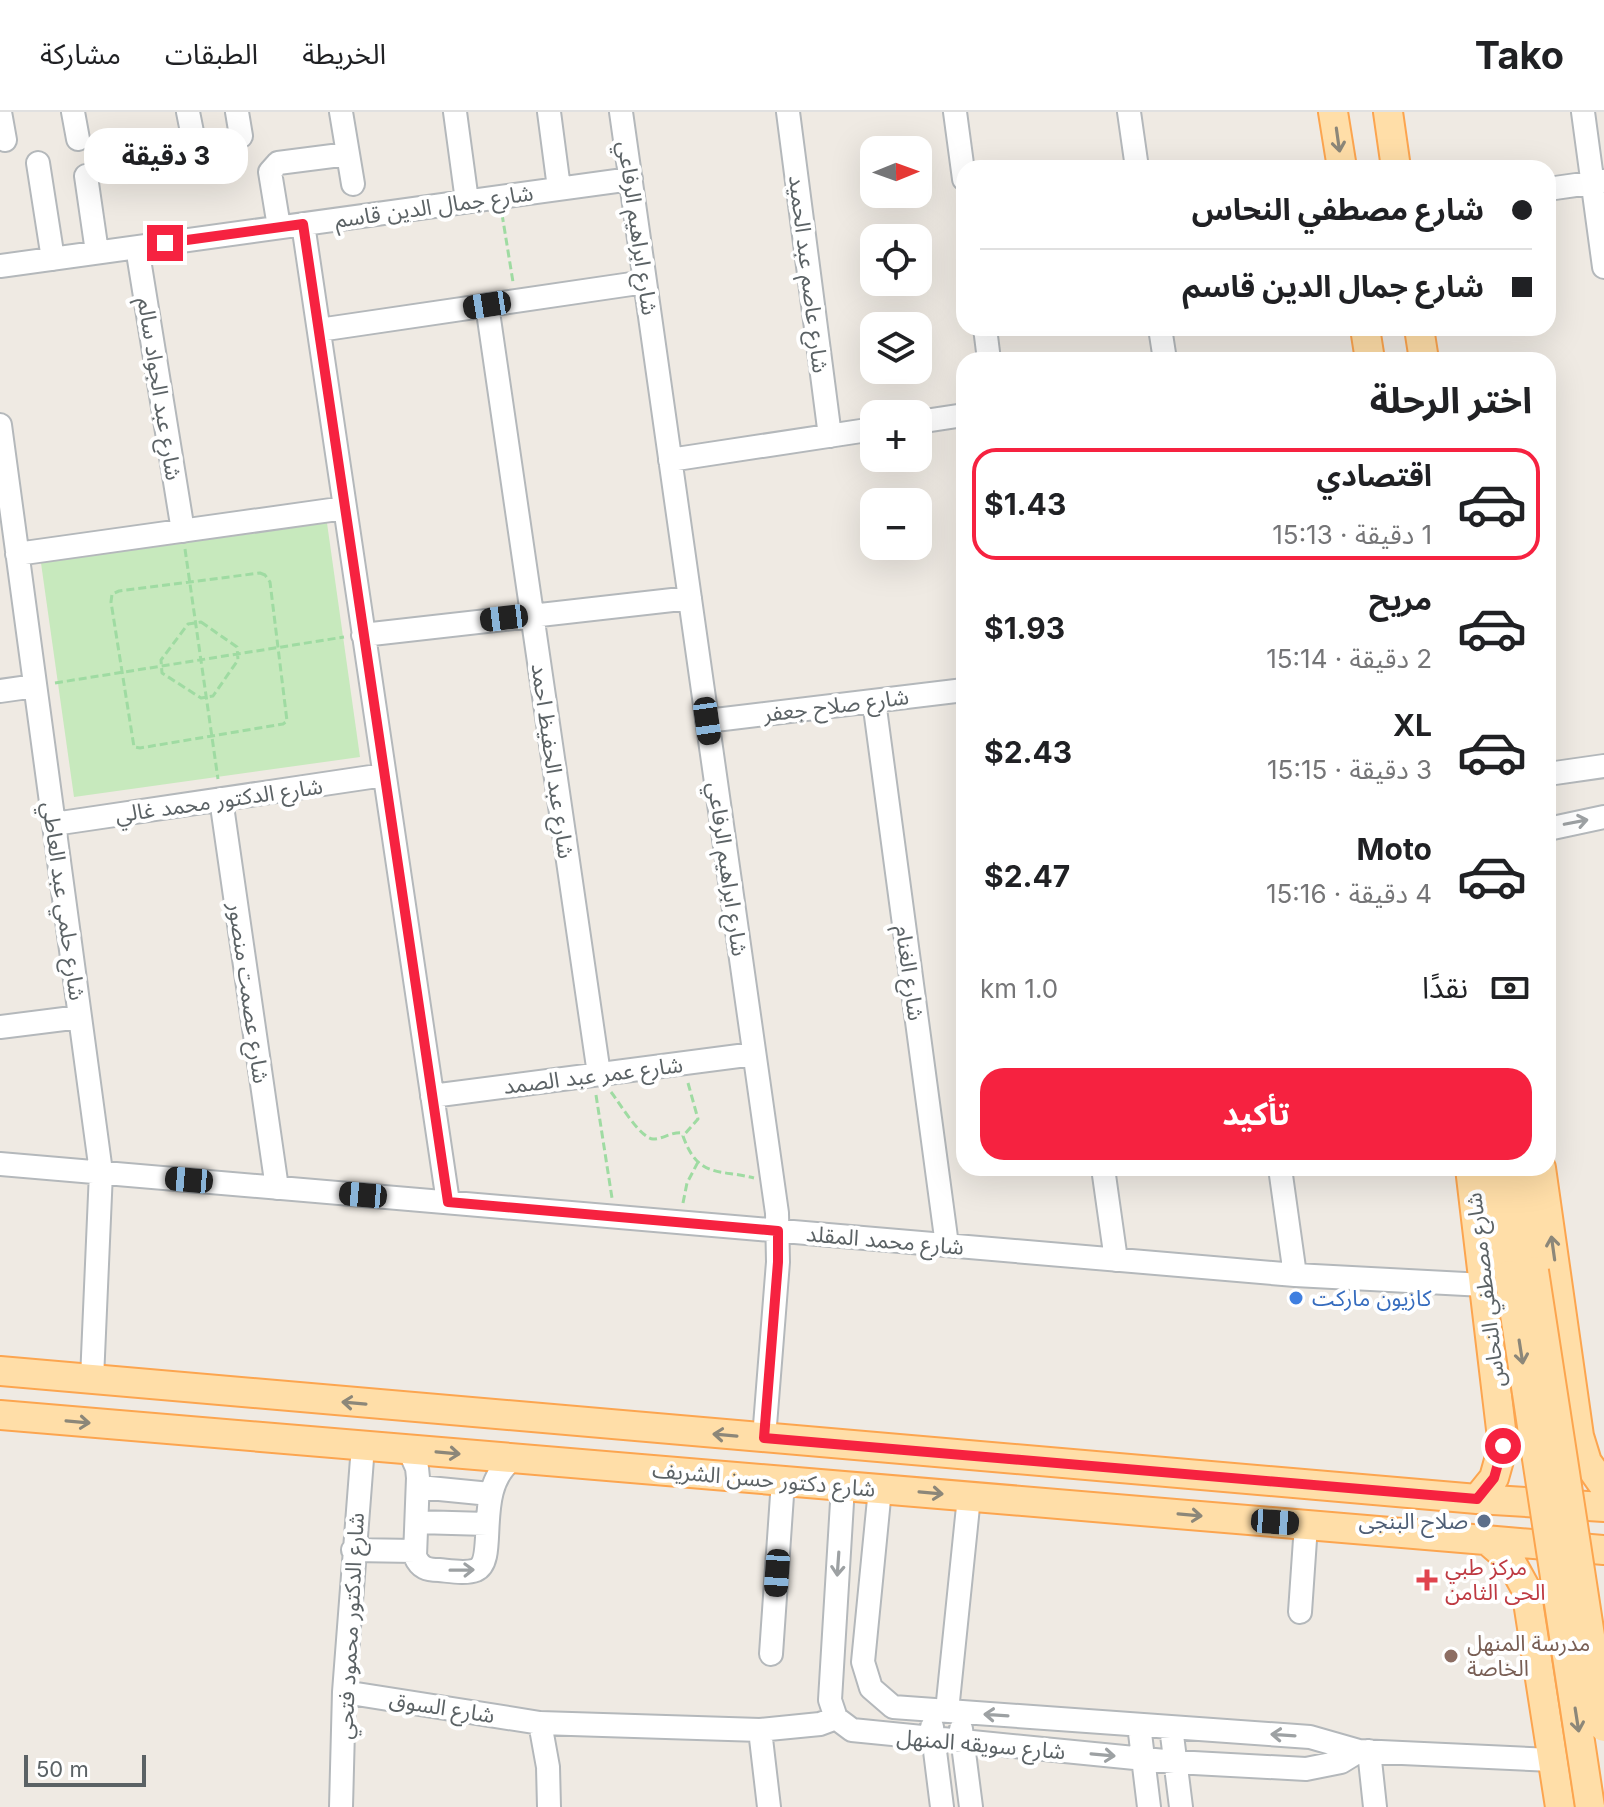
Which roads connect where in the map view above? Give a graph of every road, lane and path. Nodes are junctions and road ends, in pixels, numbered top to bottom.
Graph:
1 (0, 112) edge
2 (73, 112) edge
3 (188, 112) edge
4 (237, 112) edge
5 (341, 112) edge
6 (455, 112) edge
7 (549, 112) edge
8 (621, 112) edge
9 (788, 112) edge
10 (955, 112) edge
11 (1129, 112) edge
12 (1333, 112) edge
13 (1388, 112) edge
14 (1583, 112) edge
15 (241, 136) dead end
16 (78, 139) dead end
17 (5, 140) dead end
18 (194, 142) dead end
19 (348, 154) junction
20 (961, 160) edge
21 (1136, 160) edge
22 (1341, 160) edge
23 (1395, 160) edge
24 (38, 163) dead end
25 (86, 176) dead end
26 (631, 179) junction
27 (1598, 182) edge
28 (353, 184) dead end
29 (559, 188) junction
30 (1556, 188) edge
31 (499, 197) junction
32 (467, 201) junction
33 (303, 224) junction
34 (279, 227) junction
35 (137, 247) junction
36 (97, 252) junction
37 (1, 259) edge
38 (53, 259) junction
39 (1604, 267) edge
40 (645, 282) junction
41 (516, 301) junction
42 (487, 305) junction
43 (319, 330) junction
44 (956, 416) edge
45 (932, 420) edge
46 (0, 425) edge
47 (860, 431) edge
48 (830, 436) junction
49 (670, 460) junction
50 (345, 508) junction
51 (183, 531) junction
52 (17, 554) junction
53 (190, 582) junction
54 (690, 598) junction
55 (532, 615) junction
56 (196, 622) junction
57 (363, 635) junction
58 (278, 648) junction
59 (237, 654) junction
60 (201, 660) junction
61 (161, 666) junction
62 (121, 672) junction
63 (35, 686) junction
64 (0, 691) edge
65 (956, 691) edge
66 (206, 698) junction
67 (874, 701) junction
68 (707, 721) junction
69 (212, 736) junction
70 (1604, 766) edge
71 (1556, 773) edge
72 (384, 775) junction
73 (221, 799) junction
74 (1604, 817) edge
75 (54, 824) junction
76 (1556, 827) edge
77 (80, 1017) junction
78 (0, 1027) edge
79 (754, 1054) junction
80 (685, 1063) junction
81 (596, 1075) junction
82 (432, 1096) junction
83 (684, 1133) junction
84 (698, 1162) junction
85 (0, 1164) edge
86 (101, 1172) junction
87 (1104, 1176) edge
88 (1281, 1176) edge
89 (1473, 1176) edge
90 (1496, 1176) edge
91 (1520, 1176) edge
92 (1542, 1176) edge
93 (277, 1188) junction
94 (774, 1190) junction
95 (448, 1202) junction
96 (614, 1217) junction
97 (685, 1223) junction
98 (778, 1231) junction
99 (947, 1245) junction
100 (1116, 1260) junction
101 (1295, 1275) junction
102 (1509, 1277) junction
103 (0, 1371) edge
104 (92, 1379) junction
105 (212, 1390) junction
106 (1497, 1390) junction
107 (1573, 1395) junction
108 (0, 1415) edge
109 (209, 1433) junction
110 (764, 1438) junction
111 (363, 1446) junction
112 (409, 1450) junction
113 (513, 1459) junction
114 (783, 1481) junction
115 (843, 1486) junction
116 (419, 1487) junction
117 (880, 1489) junction
118 (490, 1494) junction
119 (969, 1497) junction
120 (1477, 1499) junction
121 (1598, 1499) edge
122 (1528, 1503) junction
123 (417, 1522) junction
124 (487, 1524) junction
125 (1306, 1525) junction
126 (1488, 1541) junction
127 (1529, 1543) junction
128 (1594, 1549) edge
129 (353, 1550) junction
130 (415, 1551) junction
131 (1300, 1612) dead end
132 (1604, 1636) edge
133 (771, 1654) dead end
134 (1537, 1656) junction
135 (344, 1692) junction
136 (945, 1711) junction
137 (836, 1718) junction
138 (540, 1723) junction
139 (1139, 1725) junction
140 (1171, 1727) junction
141 (1604, 1727) edge
142 (760, 1730) junction
143 (933, 1739) junction
144 (963, 1742) junction
145 (1364, 1751) junction
146 (1143, 1759) junction
147 (1552, 1760) junction
148 (1175, 1762) junction
149 (341, 1807) edge
150 (549, 1807) edge
151 (769, 1807) edge
152 (942, 1807) edge
153 (971, 1807) edge
154 (1149, 1807) edge
155 (1181, 1807) edge
156 (1375, 1807) edge
157 (1560, 1807) edge
158 (1590, 1807) edge

1 - 17 street
2 - 16 street
3 - 18 street
4 - 15 street
5 - 19 street
6 - 32 street
7 - 29 street
8 - 26 street, شارع ابراهيم الرفاعي
9 - 48 street, شارع عاصم عبد الحميد
10 - 20 street
11 - 21 street
12 -> 22 main road
13 - 23 main road
14 - 27 street
19 - 28 street
19 - 34 street
24 - 38 street
25 - 36 street
26 - 29 street, شارع جمال الدين قاسم
26 - 40 street, شارع ابراهيم الرفاعي
27 - 30 street
27 - 39 street
29 - 31 street, شارع جمال الدين قاسم
31 - 32 street, شارع جمال الدين قاسم
31 - 41 path
32 - 33 street, شارع جمال الدين قاسم
33 - 34 street, شارع جمال الدين قاسم
33 - 43 street
34 - 35 street, شارع جمال الدين قاسم
35 - 36 street, شارع جمال الدين قاسم
35 - 51 street, شارع عبد الجواد سالم
36 - 38 street, شارع جمال الدين قاسم
37 - 38 street, شارع جمال الدين قاسم
40 - 41 street
40 - 49 street, شارع ابراهيم الرفاعي
41 - 42 street
42 - 43 street
42 - 55 street, شارع عبد الحفيظ احمد
43 - 50 street
44 - 45 street
46 - 52 street, شارع حلمي عبد العاطي
47 - 48 street
48 - 49 street
49 - 54 street, شارع ابراهيم الرفاعي
50 - 51 street
50 - 57 street
51 - 52 street
51 - 53 path
52 - 63 street, شارع حلمي عبد العاطي
53 - 56 path
53 - 58 path
53 - 62 path
54 - 55 street
54 - 68 street, شارع ابراهيم الرفاعي
55 - 57 street
55 - 81 street, شارع عبد الحفيظ احمد
56 - 59 path
56 - 60 path
56 - 61 path
57 - 58 path
57 - 72 street
58 - 59 path
58 - 69 path
59 - 60 path
59 - 66 path
60 - 61 path
60 - 66 path
61 - 62 path
61 - 66 path
62 - 63 path
62 - 69 path
63 - 64 street
63 - 75 street, شارع حلمي عبد العاطي
65 - 67 street, شارع صلاح جعفر
66 - 69 path
67 - 68 street, شارع صلاح جعفر
67 - 99 street, شارع الغنام
68 - 79 street, شارع ابراهيم الرفاعي
69 - 73 path
70 - 71 street
72 - 73 street, شارع الدكتور محمد غالي
72 - 82 street
73 - 75 street, شارع الدكتور محمد غالي
73 - 93 street, شارع عصمت منصور
76 -> 74 street
75 - 77 street, شارع حلمي عبد العاطي
77 - 78 street
77 - 86 street, شارع حلمي عبد العاطي
79 - 80 street, شارع عمر عبد الصمد
79 - 94 street, شارع ابراهيم الرفاعي
80 - 81 street, شارع عمر عبد الصمد
80 - 83 path
81 - 82 street, شارع عمر عبد الصمد
81 - 83 path
81 - 96 path
82 - 95 street
83 - 84 path
84 - 94 path
84 - 97 path
85 - 86 street, شارع محمد المقلد
86 - 93 street, شارع محمد المقلد
86 - 104 street, شارع حلمي عبد العاطي
87 - 100 street
88 - 101 street
89 - 102 main road, شارع مصطفي النحاس
90 - 102 main road
91 - 102 main road
107 -> 92 main road
93 - 95 street, شارع محمد المقلد
94 - 98 street, شارع ابراهيم الرفاعي
95 - 96 street, شارع محمد المقلد
96 - 97 street, شارع محمد المقلد
97 - 98 street, شارع محمد المقلد
98 - 99 street, شارع محمد المقلد
98 - 110 street, شارع ابراهيم الرفاعي
99 - 100 street, شارع محمد المقلد
100 - 101 street, شارع محمد المقلد
101 - 102 street, شارع محمد المقلد
102 - 106 main road, شارع مصطفي النحاس
102 - 141 main road, bridge
102 -> 158 main road, bridge
103 - 104 main road, شارع دكتور حسن الشريف
104 - 105 main road, شارع دكتور حسن الشريف
105 - 109 main road
110 -> 105 main road, شارع دكتور حسن الشريف
106 - 107 main road
106 - 120 main road, شارع مصطفي النحاس
107 - 121 main road
108 -> 109 main road, شارع دكتور حسن الشريف
109 - 111 main road, شارع دكتور حسن الشريف
110 - 120 main road, شارع دكتور حسن الشريف
111 - 112 main road, شارع دكتور حسن الشريف
111 - 129 street, شارع الدكتور محمود فتحي
112 -> 113 main road, شارع دكتور حسن الشريف
112 - 116 street
113 - 114 main road, شارع دكتور حسن الشريف
113 - 118 street
114 - 115 main road, شارع دكتور حسن الشريف
114 - 133 street
115 - 117 main road, شارع دكتور حسن الشريف
115 -> 137 street
116 - 118 street
116 - 123 street
117 -> 119 main road, شارع دكتور حسن الشريف
117 - 136 street, شارع سويقه المنهل
118 - 124 street
119 -> 125 main road, شارع دكتور حسن الشريف
119 - 136 street
120 - 122 main road, شارع دكتور حسن الشريف
121 - 122 main road, شارع دكتور حسن الشريف
121 - 128 main road
122 - 127 main road
123 - 124 street
123 - 130 street
130 -> 124 street
125 - 126 main road, شارع دكتور حسن الشريف
125 - 131 street
126 - 127 main road, شارع دكتور حسن الشريف
126 - 134 main road
127 - 128 main road, شارع دكتور حسن الشريف
129 - 130 street
129 - 135 street, شارع الدكتور محمود فتحي
132 - 134 main road
134 - 147 main road
135 - 138 street, شارع السوق
135 - 149 street, شارع الدكتور محمود فتحي
139 -> 136 street, شارع سويقه المنهل
136 - 143 street
136 - 144 street
137 - 142 street, شارع السوق
137 - 143 street, شارع سويقه المنهل
138 - 142 street, شارع السوق
138 - 150 street
139 - 140 street, شارع سويقه المنهل
139 - 146 street
145 -> 140 street, شارع سويقه المنهل
140 - 148 street
142 - 151 street
143 - 144 street, شارع سويقه المنهل
143 - 152 street
144 -> 146 street, شارع سويقه المنهل
144 - 153 street
145 - 147 street, شارع سويقه المنهل
145 - 148 street, شارع سويقه المنهل
145 - 156 street
146 - 148 street, شارع سويقه المنهل
146 - 154 street
147 - 157 main road
148 - 155 street

